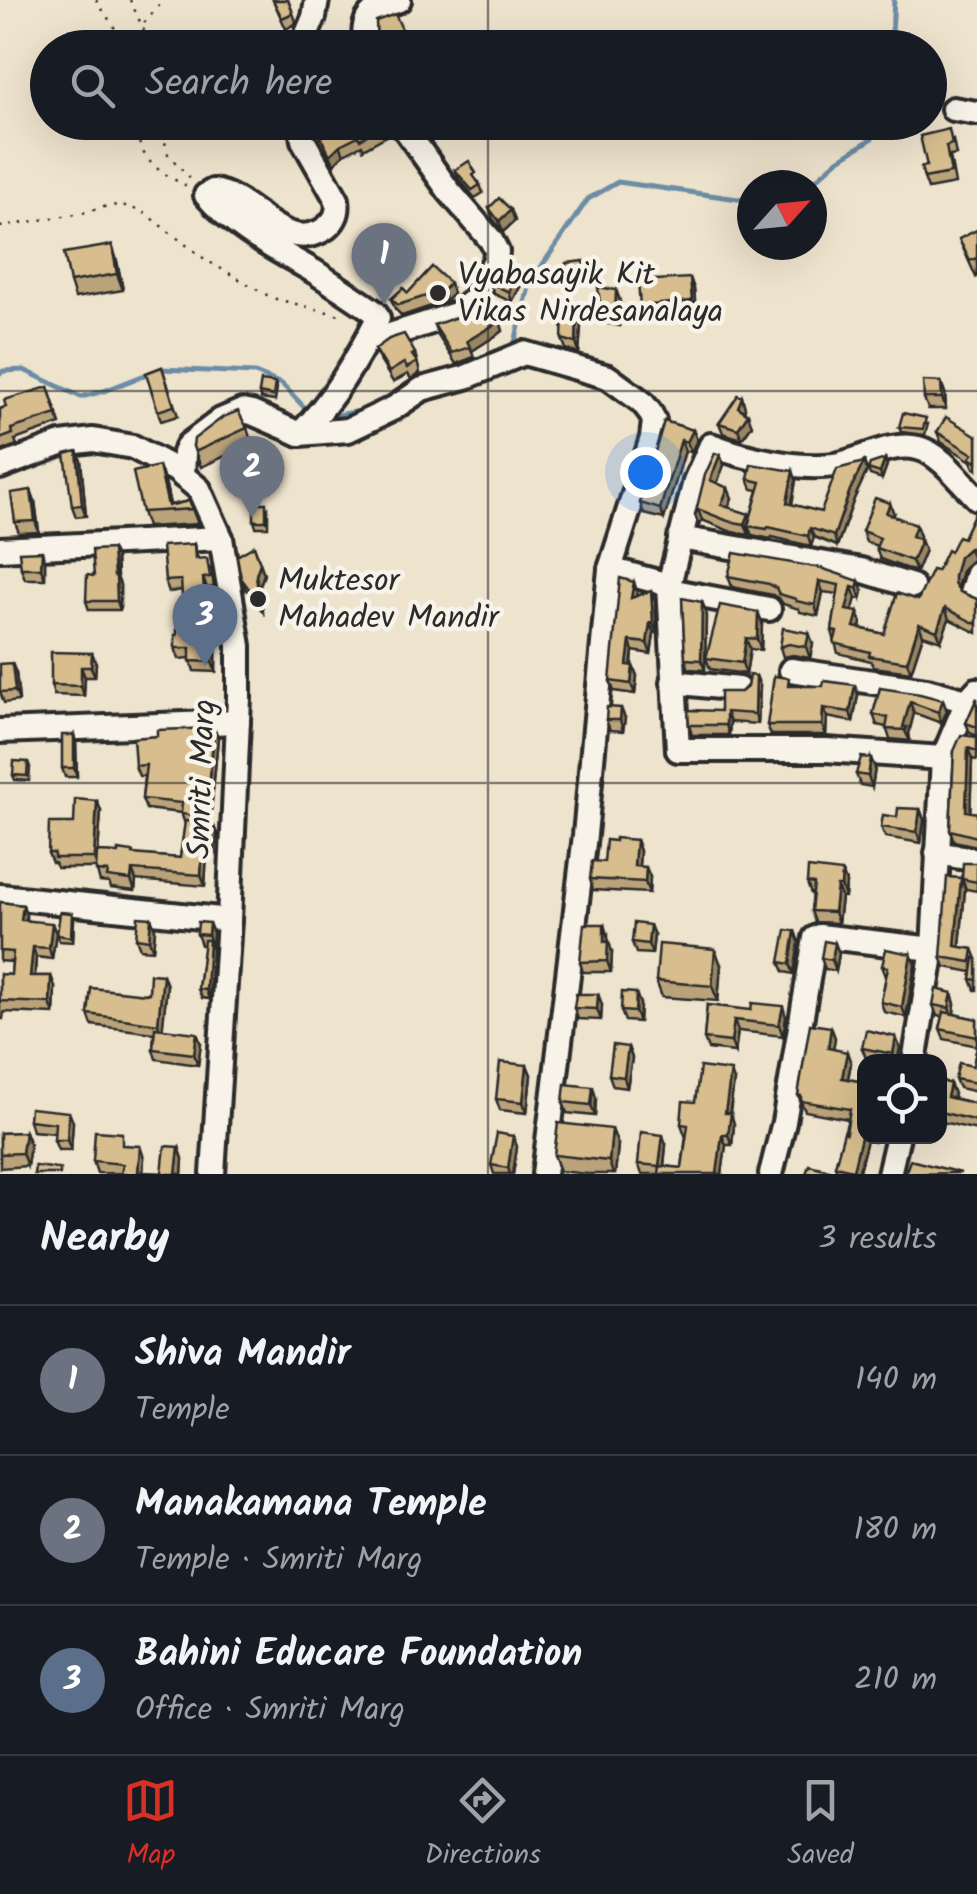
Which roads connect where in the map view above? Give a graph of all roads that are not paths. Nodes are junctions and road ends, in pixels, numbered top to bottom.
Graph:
1 (316, 0) edge
2 (399, 0) edge
3 (308, 30) edge
4 (364, 30) edge
5 (953, 109) dead end
6 (977, 114) edge
7 (303, 140) edge
8 (413, 140) edge
9 (370, 335) junction
10 (300, 434) junction
11 (0, 467) edge
12 (183, 476) junction
13 (977, 498) edge
14 (221, 538) junction
15 (680, 538) junction
16 (0, 549) edge
17 (610, 570) junction
18 (977, 573) edge
19 (912, 586) dead end
20 (669, 588) junction
21 (977, 593) edge
22 (768, 609) dead end
23 (791, 670) dead end
24 (673, 682) junction
25 (738, 689) edge
26 (972, 695) edge
27 (238, 722) junction
28 (0, 731) edge
29 (944, 758) junction
30 (937, 853) junction
31 (977, 860) edge
32 (0, 896) edge
33 (230, 920) junction
34 (933, 949) junction
35 (915, 1054) edge
36 (896, 1144) edge
37 (213, 1174) edge
38 (544, 1174) edge
39 (771, 1174) edge
40 (889, 1174) edge

1 - 3 street
2 - 4 street
5 - 6 street
7 - 9 street
8 - 9 street
9 - 10 street
10 - 12 street
10 - 17 street
11 - 12 street, Smriti Marg
12 - 14 street, Smriti Marg
13 - 15 street
14 - 16 street
14 - 27 street, Smriti Marg
15 - 19 street
15 - 20 street
17 - 20 street
17 - 38 street
18 - 21 street
20 - 22 street
20 - 24 street
23 - 26 street
24 - 25 street
24 - 29 street
26 - 29 street
27 - 28 street
27 - 33 street, Smriti Marg
29 - 30 street
30 - 31 street
30 - 34 street
32 - 33 street
33 - 37 street, Smriti Marg
34 - 35 street
34 - 39 street
36 - 40 street

